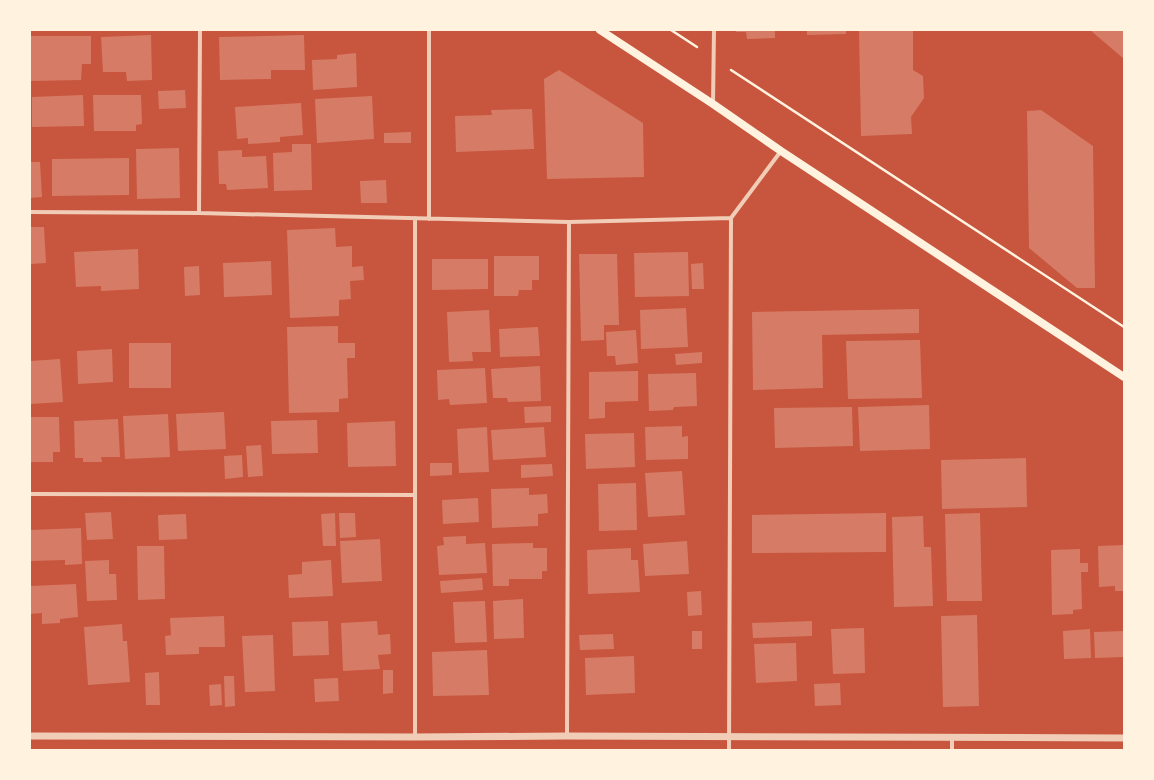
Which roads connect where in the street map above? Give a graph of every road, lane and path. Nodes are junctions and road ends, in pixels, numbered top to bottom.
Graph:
1 (200, 30) edge
2 (429, 30) edge
3 (600, 30) edge
4 (670, 30) edge
5 (714, 30) edge
6 (714, 58) junction
7 (713, 104) junction
8 (781, 151) junction
9 (30, 212) edge
10 (199, 213) junction
11 (415, 218) junction
12 (731, 218) junction
13 (429, 219) junction
14 (569, 222) junction
15 (1124, 327) edge
16 (1124, 378) edge
17 (30, 494) edge
18 (414, 495) junction
19 (30, 736) edge
20 (567, 736) junction
21 (415, 737) junction
22 (729, 737) junction
23 (952, 738) junction
24 (1124, 738) edge
25 (729, 750) edge
26 (952, 750) edge

1 - 10 street
2 - 13 street
3 - 7 main road
4 - 6 path
5 - 6 street
6 - 7 street
6 - 15 path
7 - 8 main road
8 - 12 street
8 - 16 main road
9 - 10 street
10 - 11 street
11 - 13 street
11 - 18 street
12 - 14 street
12 - 22 street
13 - 14 street
14 - 20 street
17 - 18 street
18 - 21 street
19 - 21 street
20 - 21 street
20 - 22 street
22 - 23 street
22 - 25 street
23 - 24 street
23 - 26 street

